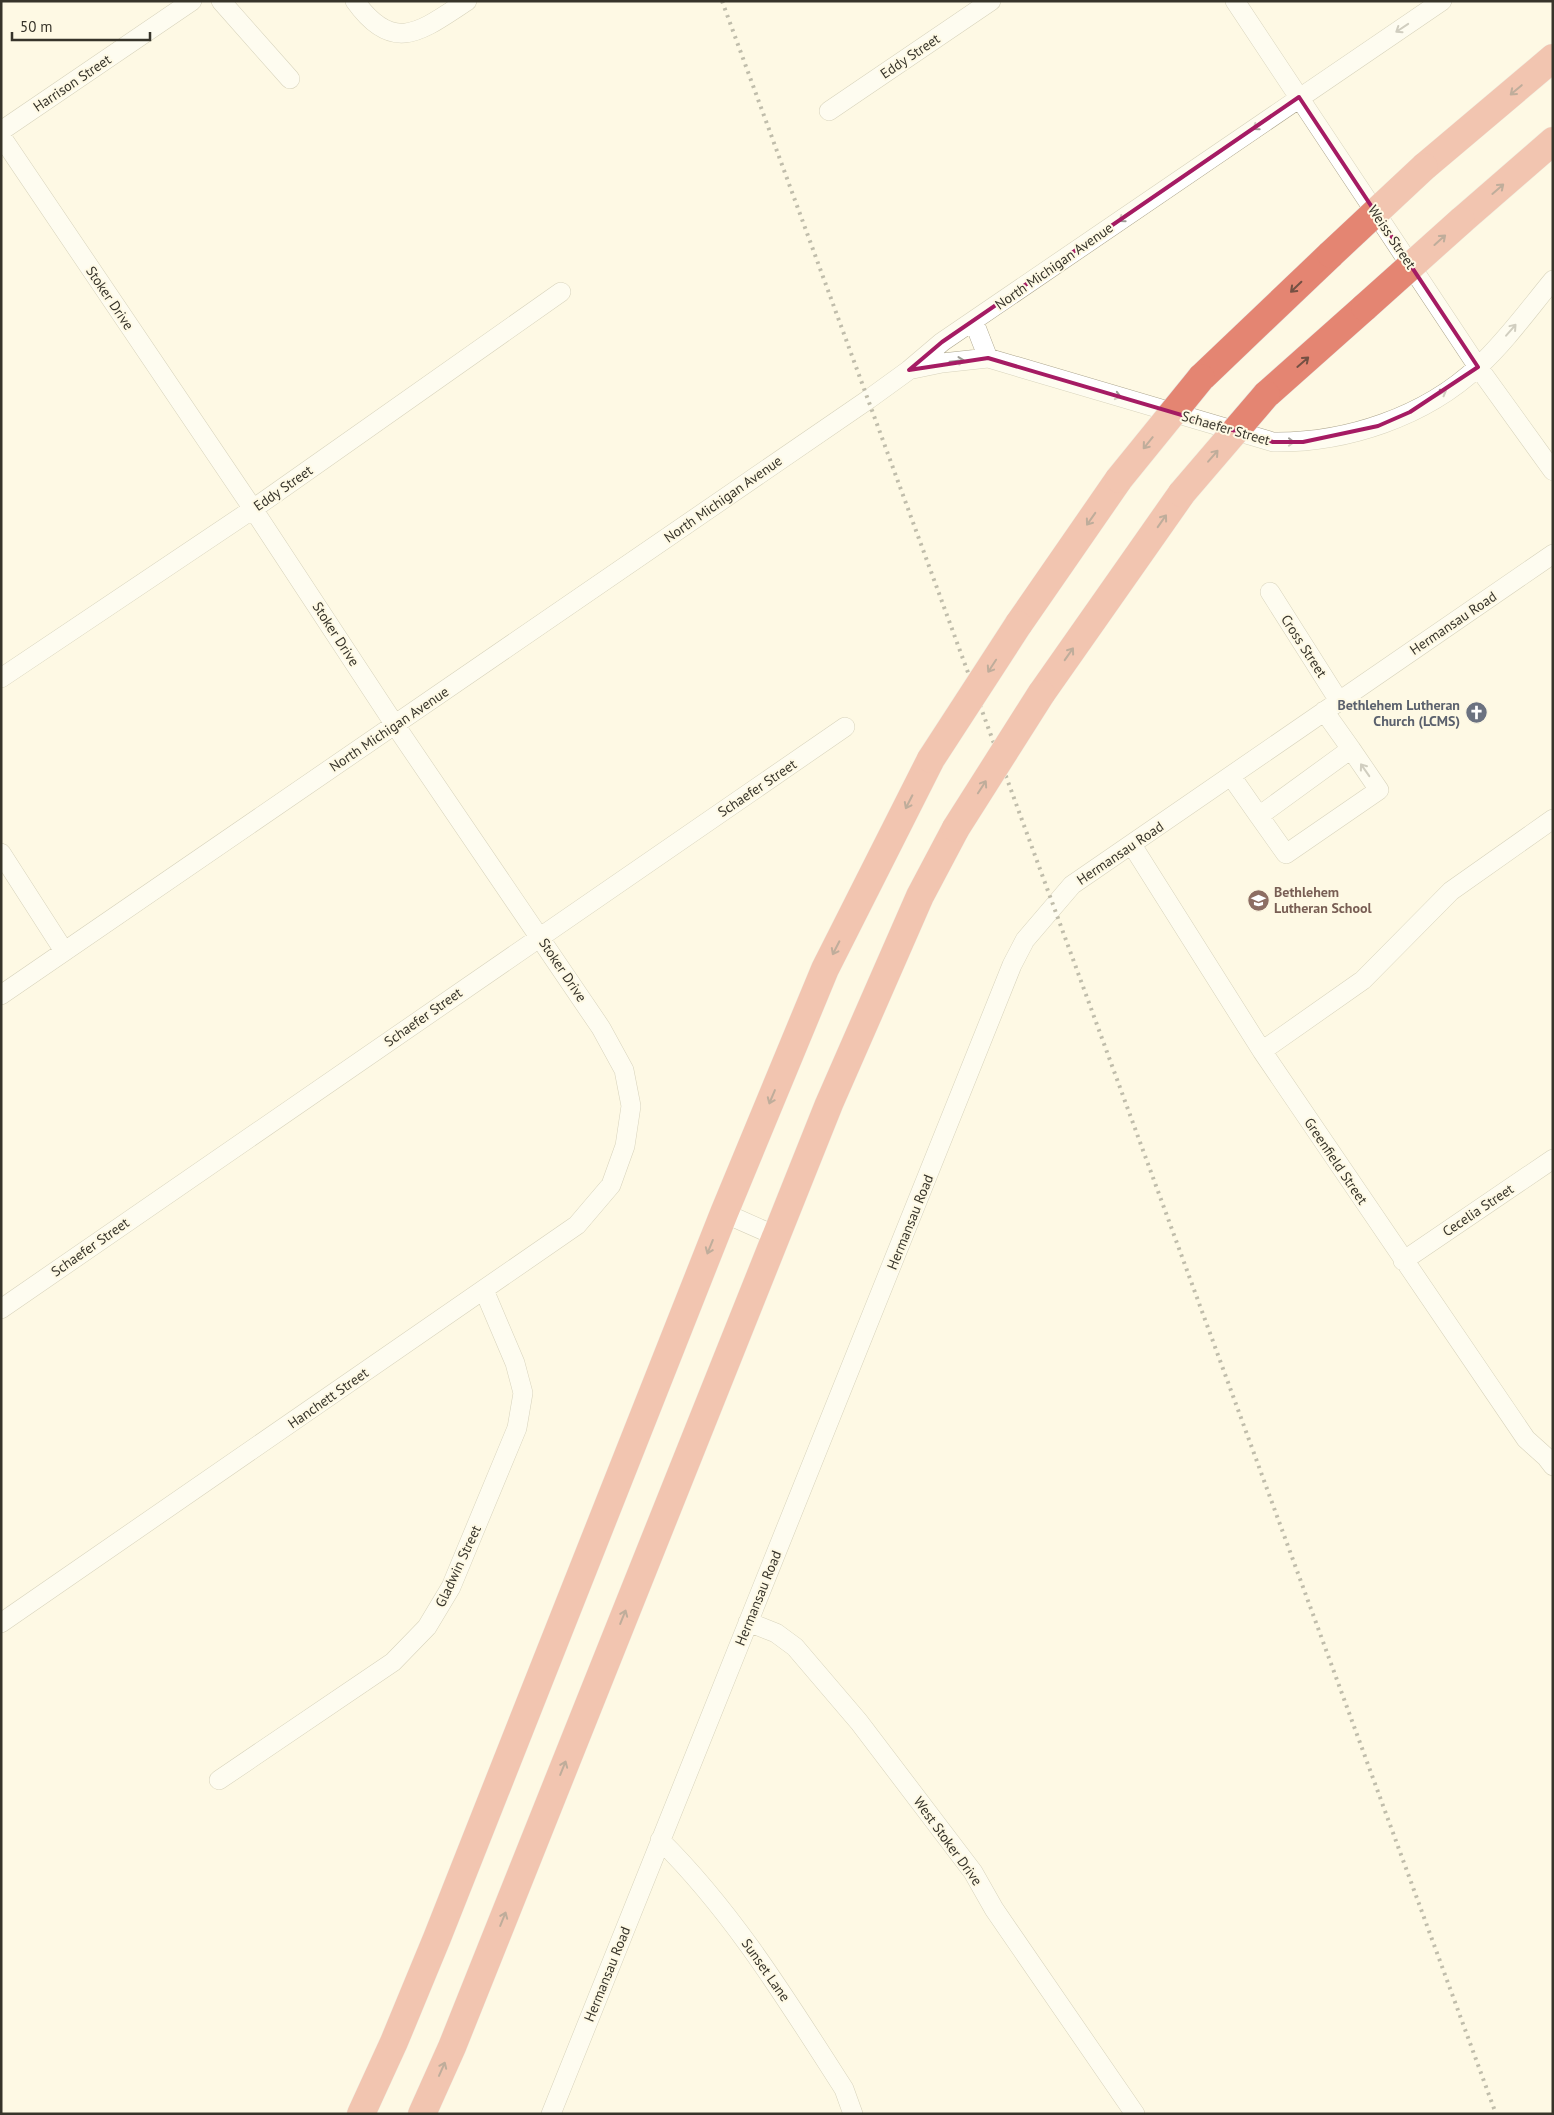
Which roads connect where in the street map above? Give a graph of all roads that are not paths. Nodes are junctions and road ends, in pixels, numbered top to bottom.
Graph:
1 (192, 1) edge
2 (221, 1) edge
3 (356, 1) edge
4 (467, 1) edge
5 (991, 1) edge
6 (1235, 1) edge
7 (1442, 1) edge
8 (1548, 60) edge
9 (290, 78) dead end
10 (1299, 98) junction
11 (829, 112) dead end
12 (1, 131) edge
13 (1, 136) edge
14 (1553, 140) edge
15 (1553, 280) edge
16 (561, 292) dead end
17 (974, 322) junction
18 (988, 358) junction
19 (1478, 366) junction
20 (909, 370) junction
21 (1553, 471) edge
22 (253, 508) junction
23 (1553, 554) edge
24 (1270, 592) dead end
25 (1, 678) edge
26 (1331, 706) junction
27 (395, 725) junction
28 (845, 727) dead end
29 (1351, 749) junction
30 (1231, 776) junction
31 (1259, 816) junction
32 (1553, 819) edge
33 (1132, 845) junction
34 (1, 853) edge
35 (540, 936) junction
36 (64, 951) junction
37 (1, 996) edge
38 (1262, 1051) junction
39 (625, 1146) joint
40 (1553, 1158) edge
41 (724, 1213) junction
42 (776, 1236) junction
43 (1403, 1261) junction
44 (484, 1290) junction
45 (1, 1308) edge
46 (1551, 1460) edge
47 (748, 1622) junction
48 (1, 1623) edge
49 (219, 1780) dead end
50 (660, 1840) junction
51 (361, 2114) edge
52 (422, 2114) edge
53 (551, 2114) edge
54 (852, 2114) edge
55 (1135, 2114) edge

1 - 12 street, Harrison Street
2 - 9 street
3 - 4 street
5 - 11 street, Eddy Street
6 - 10 street, Weiss Street
7 -> 10 street, North Michigan Avenue
8 -> 41 highway, bridge
10 -> 17 street, North Michigan Avenue
10 - 19 street, Weiss Street
13 - 22 street, Stoker Drive
42 -> 14 highway, bridge
19 -> 15 street, Schaefer Street
16 - 22 street, Eddy Street
17 - 18 street
17 - 20 street, North Michigan Avenue
18 -> 19 street, Schaefer Street
20 -> 18 street, Schaefer Street
19 - 21 street, Weiss Street
20 - 27 street, North Michigan Avenue
22 - 25 street, Eddy Street
22 - 27 street, Stoker Drive
23 - 26 street, Hermansau Road
24 - 26 street, Cross Street
26 - 29 street, Cross Street
26 - 30 street, Hermansau Road
27 - 35 street, Stoker Drive
27 - 36 street, North Michigan Avenue
28 - 35 street, Schaefer Street
29 - 31 street
31 -> 29 street, Cross Street
30 - 31 street
30 - 33 street, Hermansau Road
32 - 38 street
33 - 38 street, Greenfield Street
33 - 47 street, Hermansau Road
34 - 36 street
35 - 39 street, Stoker Drive
35 - 45 street, Schaefer Street
36 - 37 street, North Michigan Avenue
38 - 43 street, Greenfield Street
39 - 44 street, Hanchett Street
40 - 43 street, Cecelia Street
41 - 42 street
41 -> 51 highway
52 -> 42 highway
43 - 46 street, Greenfield Street
44 - 48 street, Hanchett Street
44 - 49 street, Gladwin Street
47 - 50 street, Hermansau Road
47 - 55 street, West Stoker Drive
50 - 53 street, Hermansau Road
50 - 54 street, Sunset Lane

